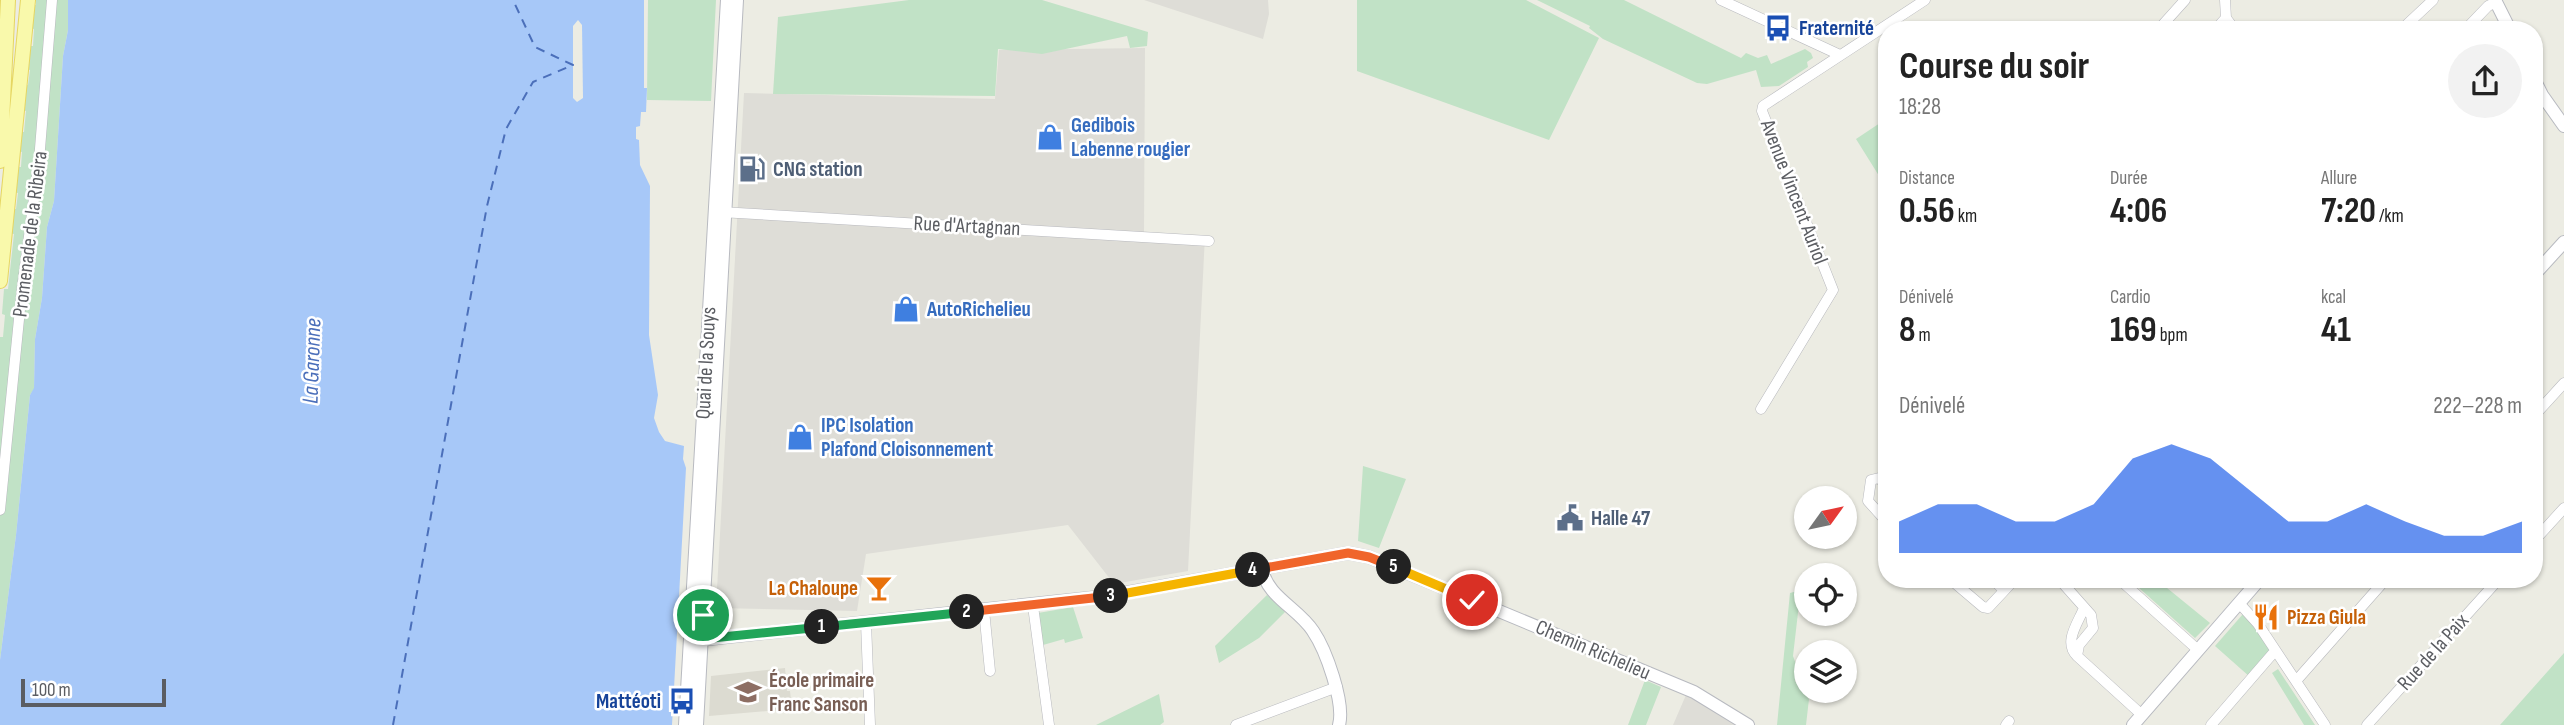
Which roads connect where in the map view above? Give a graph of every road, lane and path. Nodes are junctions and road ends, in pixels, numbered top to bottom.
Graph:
1 (8, 0) edge
2 (28, 0) edge
3 (52, 0) edge
4 (727, 0) edge
5 (737, 0) edge
6 (1721, 0) edge
7 (1925, 0) edge
8 (2185, 0) edge
9 (2225, 0) edge
10 (2432, 0) edge
11 (2495, 1) edge
12 (2226, 18) junction
13 (1893, 21) edge
14 (2166, 21) edge
15 (2224, 21) edge
16 (2228, 21) edge
17 (2410, 21) edge
18 (2474, 21) edge
19 (2505, 21) edge
20 (1878, 30) edge
21 (1840, 55) junction
22 (2543, 105) edge
23 (2564, 127) edge
24 (0, 161) edge
25 (720, 212) junction
26 (1209, 240) dead end
27 (2564, 242) edge
28 (2543, 265) edge
29 (0, 281) edge
30 (2564, 383) edge
31 (2543, 406) edge
32 (1761, 409) dead end
33 (1878, 478) edge
34 (2564, 508) edge
35 (0, 510) edge
36 (1878, 512) edge
37 (2543, 527) edge
38 (1262, 569) junction
39 (1961, 588) edge
40 (2067, 588) edge
41 (2129, 588) edge
42 (2252, 588) edge
43 (2378, 588) edge
44 (2491, 588) edge
45 (2004, 590) edge
46 (2239, 603) junction
47 (1034, 606) junction
48 (2084, 608) junction
49 (984, 610) junction
50 (866, 623) junction
51 (696, 638) junction
52 (2198, 650) junction
53 (2275, 651) junction
54 (2077, 656) junction
55 (990, 671) dead end
56 (2296, 681) junction
57 (1337, 687) junction
58 (2137, 720) edge
59 (685, 725) edge
60 (697, 725) edge
61 (870, 725) edge
62 (1049, 725) edge
63 (1236, 725) edge
64 (1339, 725) edge
65 (1748, 725) edge
66 (2211, 725) edge
67 (2325, 725) edge
68 (2367, 725) edge

1 - 24 main road
2 - 29 main road
3 - 35 street, Promenade de la Ribeira
4 - 25 street, Quai de la Souys
5 - 25 street, Quai de la Souys
6 - 21 street
7 - 13 street, Avenue Vincent Auriol
8 - 14 street
9 - 12 street
10 - 17 street
11 - 18 street
11 - 19 street
12 - 15 street
12 - 16 street
20 - 21 street, Avenue Vincent Auriol
21 - 32 street, Avenue Vincent Auriol
22 - 23 street
25 - 26 street, Rue d'Artagnan
25 - 51 street, Quai de la Souys
27 - 28 street
30 - 31 street
33 - 36 street
34 - 37 street
38 - 47 street, Chemin Richelieu
38 - 57 street
38 - 65 street, Chemin Richelieu
39 - 45 street
40 - 48 street
41 - 52 street
42 - 46 street
43 - 56 street
44 - 68 street, Rue de la Paix
46 - 52 street
46 - 53 street
47 - 49 street, Chemin Richelieu
47 - 62 street
48 - 54 street
48 - 54 street
49 - 50 street, Chemin Richelieu
49 - 55 street
50 - 51 street, Chemin Richelieu
50 - 61 street
51 - 59 street, Quai de la Souys
51 - 60 street, Quai de la Souys
52 - 58 street
53 - 56 street
53 - 66 street
54 - 58 street
56 - 67 street
57 - 63 street
57 - 64 street

